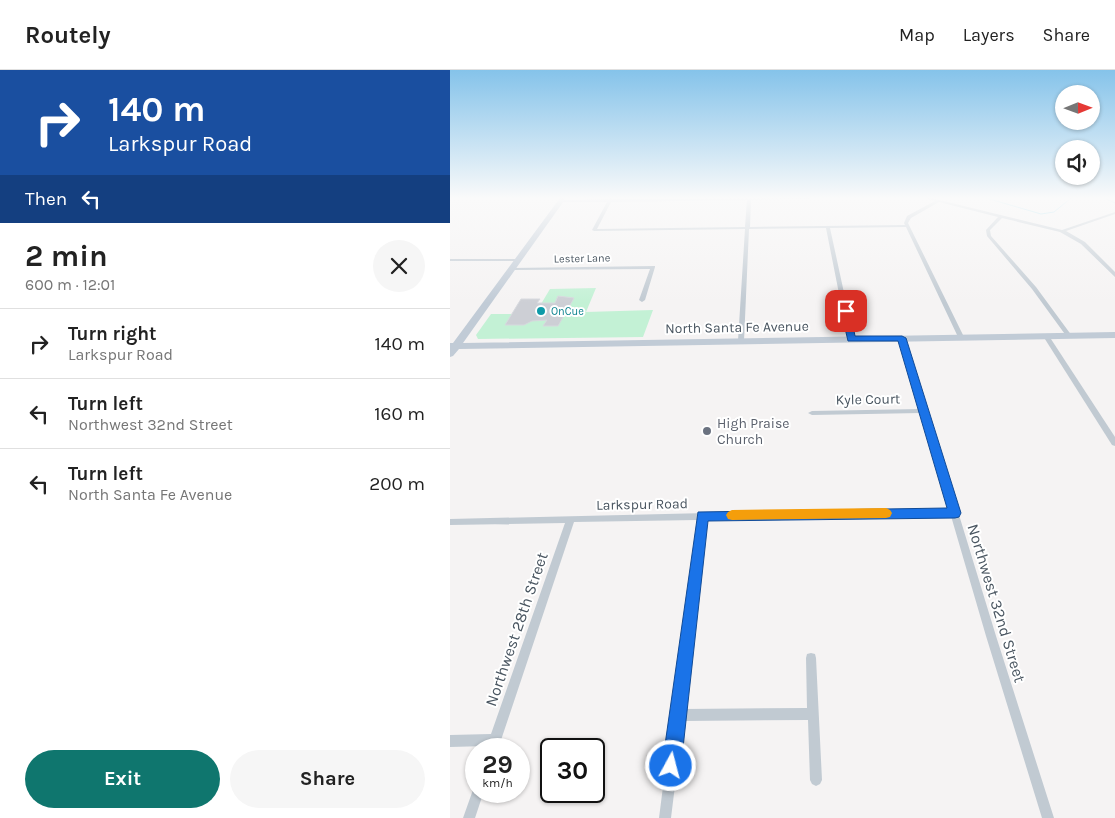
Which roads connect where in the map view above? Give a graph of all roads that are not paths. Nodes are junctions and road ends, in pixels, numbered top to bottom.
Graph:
1 (538, 233) edge
2 (747, 233) edge
3 (829, 233) edge
4 (911, 233) edge
5 (988, 233) edge
6 (1065, 233) edge
7 (450, 260) edge
8 (519, 260) junction
9 (512, 269) junction
10 (1115, 275) edge
11 (642, 300) dead end
12 (1115, 335) edge
13 (1046, 336) junction
14 (1069, 336) junction
15 (960, 337) junction
16 (902, 338) junction
17 (852, 339) junction
18 (741, 341) junction
19 (452, 348) edge
20 (923, 411) junction
21 (812, 413) dead end
22 (1115, 443) edge
23 (955, 513) junction
24 (702, 516) junction
25 (571, 519) junction
26 (450, 522) edge
27 (811, 658) dead end
28 (812, 714) junction
29 (678, 715) junction
30 (496, 738) edge
31 (450, 741) edge
32 (465, 742) edge
33 (816, 780) dead end
34 (474, 803) edge
35 (469, 818) edge
36 (665, 818) edge
37 (1048, 818) edge

1 - 8 main road
2 - 18 street
3 - 17 street
4 - 15 street
5 - 14 street
6 - 10 street
7 - 8 street
8 - 9 main road
9 - 11 street, Lester Lane
9 - 19 main road
12 - 14 main road, North Santa Fe Avenue
13 - 14 main road, North Santa Fe Avenue
13 - 15 main road, North Santa Fe Avenue
13 - 22 street
15 - 16 main road, North Santa Fe Avenue
16 - 17 main road, North Santa Fe Avenue
16 - 20 street, Northwest 32nd Street
17 - 18 main road, North Santa Fe Avenue
18 - 19 main road, North Santa Fe Avenue
20 - 21 street, Kyle Court
20 - 23 street, Northwest 32nd Street
23 - 24 street, Larkspur Road
23 - 37 street, Northwest 32nd Street
24 - 25 street, Larkspur Road
24 - 29 street
25 - 26 street, Larkspur Road
25 - 30 street, Northwest 28th Street
27 - 28 street
28 - 29 street
28 - 33 street
29 - 36 street
31 - 32 street
34 - 35 street

